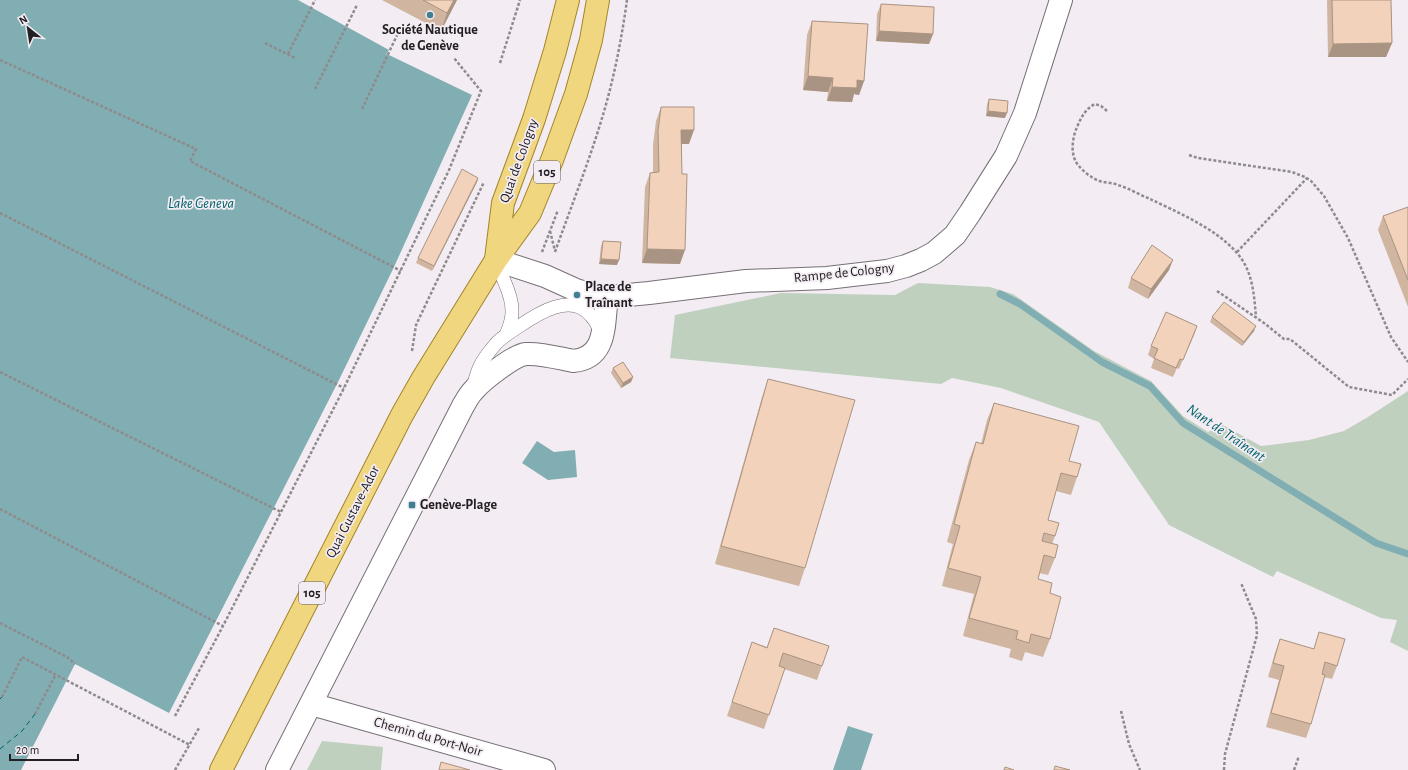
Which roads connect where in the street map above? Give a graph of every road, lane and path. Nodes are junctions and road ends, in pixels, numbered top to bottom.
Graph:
1 (310, 0) edge
2 (315, 0) edge
3 (520, 0) edge
4 (568, 0) edge
5 (598, 0) edge
6 (606, 0) edge
7 (627, 0) edge
8 (1061, 0) edge
9 (313, 4) junction
10 (356, 5) dead end
11 (400, 29) dead end
12 (591, 40) junction
13 (265, 43) dead end
14 (288, 54) junction
15 (294, 58) dead end
16 (454, 58) dead end
17 (0, 60) edge
18 (500, 63) dead end
19 (315, 89) dead end
20 (362, 109) dead end
21 (1107, 111) dead end
22 (1189, 155) dead end
23 (1307, 178) junction
24 (485, 180) dead end
25 (0, 213) edge
26 (555, 252) dead end
27 (1236, 252) junction
28 (496, 260) junction
29 (401, 271) junction
30 (1217, 291) dead end
31 (431, 292) dead end
32 (607, 297) junction
33 (1256, 317) junction
34 (506, 335) junction
35 (601, 341) junction
36 (1408, 362) edge
37 (0, 372) edge
38 (1408, 379) edge
39 (344, 388) junction
40 (473, 390) junction
41 (0, 509) edge
42 (281, 512) junction
43 (1241, 583) dead end
44 (0, 623) edge
45 (223, 626) junction
46 (75, 664) dead end
47 (56, 674) junction
48 (2, 697) dead end
49 (311, 704) junction
50 (1121, 711) dead end
51 (35, 714) dead end
52 (175, 716) dead end
53 (199, 728) dead end
54 (190, 745) junction
55 (1299, 756) dead end
56 (176, 770) edge
57 (221, 770) edge
58 (277, 770) edge
59 (544, 770) edge
60 (1140, 770) edge
61 (1224, 770) edge
62 (1294, 770) edge

1 - 9 path
2 - 9 path
3 - 18 path
4 - 28 main road, Quai de Cologny / 105
5 - 12 main road, Quai de Cologny / 105
6 - 12 lane
7 - 26 path
8 - 32 street, Rampe de Cologny
9 - 14 path
10 - 19 path
11 - 20 path
12 - 28 main road, Quai de Cologny / 105
13 - 14 path
14 - 15 path
16 - 29 path
17 - 29 path
21 - 27 path
22 - 23 path
23 - 27 path
23 - 36 path
24 - 31 path
25 - 39 path
27 - 33 path
28 - 32 street, Rampe de Cologny
28 - 34 lane
28 - 57 main road, Quai Gustave-Ador / 105
29 - 39 path
30 - 33 path
32 - 35 street
33 - 38 path
34 - 35 lane
34 - 40 lane
35 - 40 street
37 - 42 path
39 - 42 path
40 - 49 street
41 - 45 path
42 - 45 path
43 - 61 path
44 - 46 path
45 - 52 path
47 - 48 path
47 - 51 path
47 - 54 path
49 - 58 street
49 - 59 street, Chemin du Port-Noir
50 - 60 path
53 - 54 path
54 - 56 path
55 - 62 path

